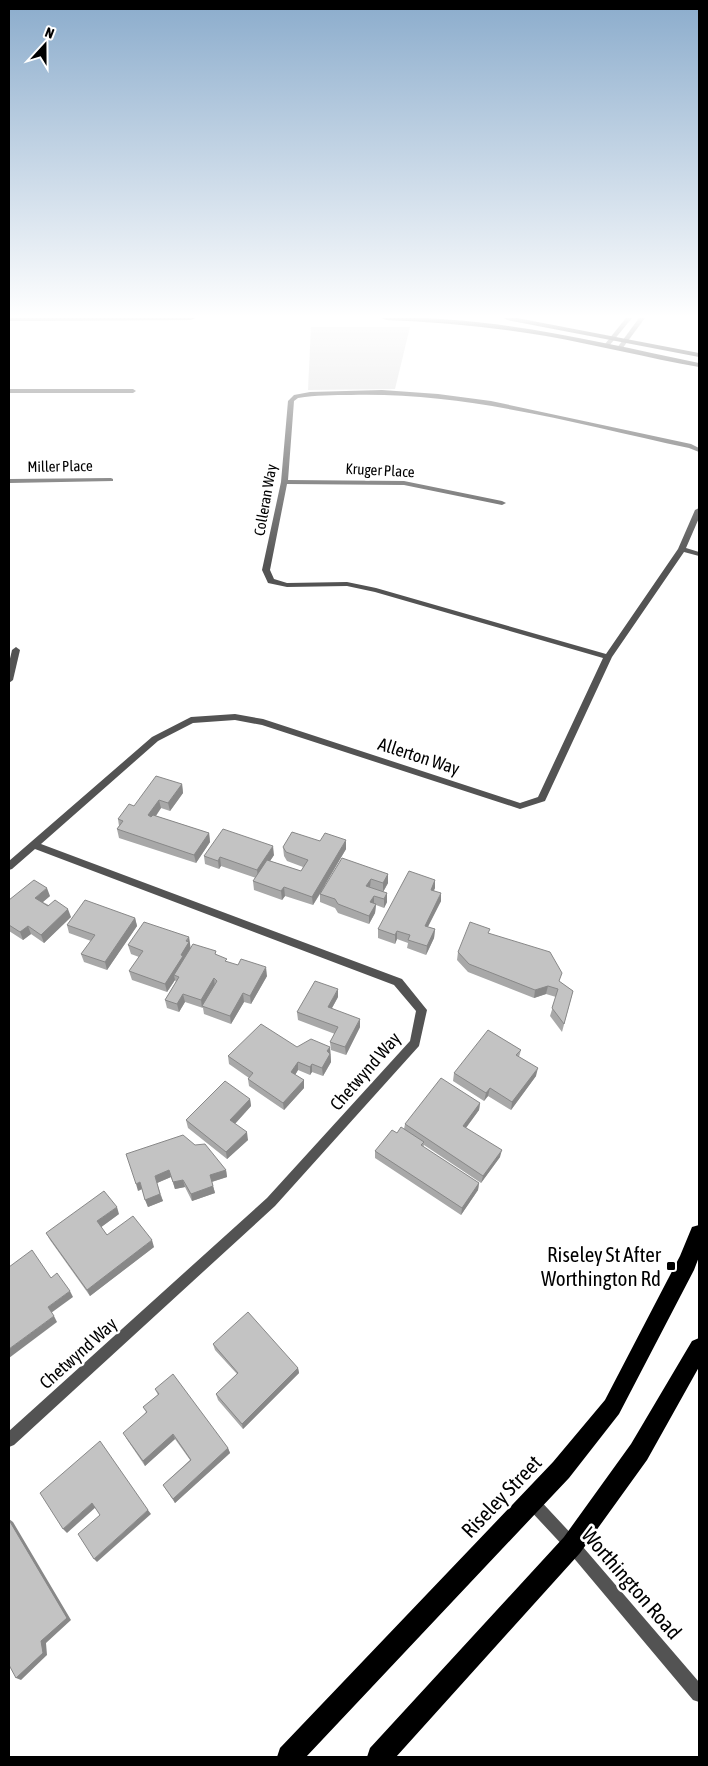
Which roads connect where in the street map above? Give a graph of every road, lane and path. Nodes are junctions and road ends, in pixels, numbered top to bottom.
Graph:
1 (291, 400) edge
2 (471, 400) edge
3 (699, 450) edge
4 (9, 480) edge
5 (112, 480) dead end
6 (284, 482) junction
7 (502, 503) dead end
8 (699, 510) edge
9 (682, 549) junction
10 (699, 554) edge
11 (16, 650) dead end
12 (608, 657) junction
13 (11, 664) edge
14 (9, 680) edge
15 (34, 845) junction
16 (9, 866) edge
17 (699, 1234) edge
18 (699, 1348) edge
19 (9, 1440) edge
20 (530, 1501) junction
21 (572, 1545) junction
22 (699, 1694) edge
23 (289, 1757) edge
24 (380, 1757) edge

1 - 6 street, Colleran Way
2 - 3 street, Colleran Way
4 - 5 street, Miller Place
6 - 7 street, Kruger Place
6 - 12 street, Colleran Way
8 - 9 street, Allerton Way
9 - 10 street
9 - 12 street, Allerton Way
11 - 13 street
12 - 15 street, Allerton Way
13 - 14 street
15 - 16 street, Allerton Way
15 - 19 street, Chetwynd Way
17 - 20 highway, Riseley Street
18 - 21 highway
20 - 21 street, Worthington Road
20 - 23 highway, Riseley Street
21 - 22 street, Worthington Road
21 - 24 highway

